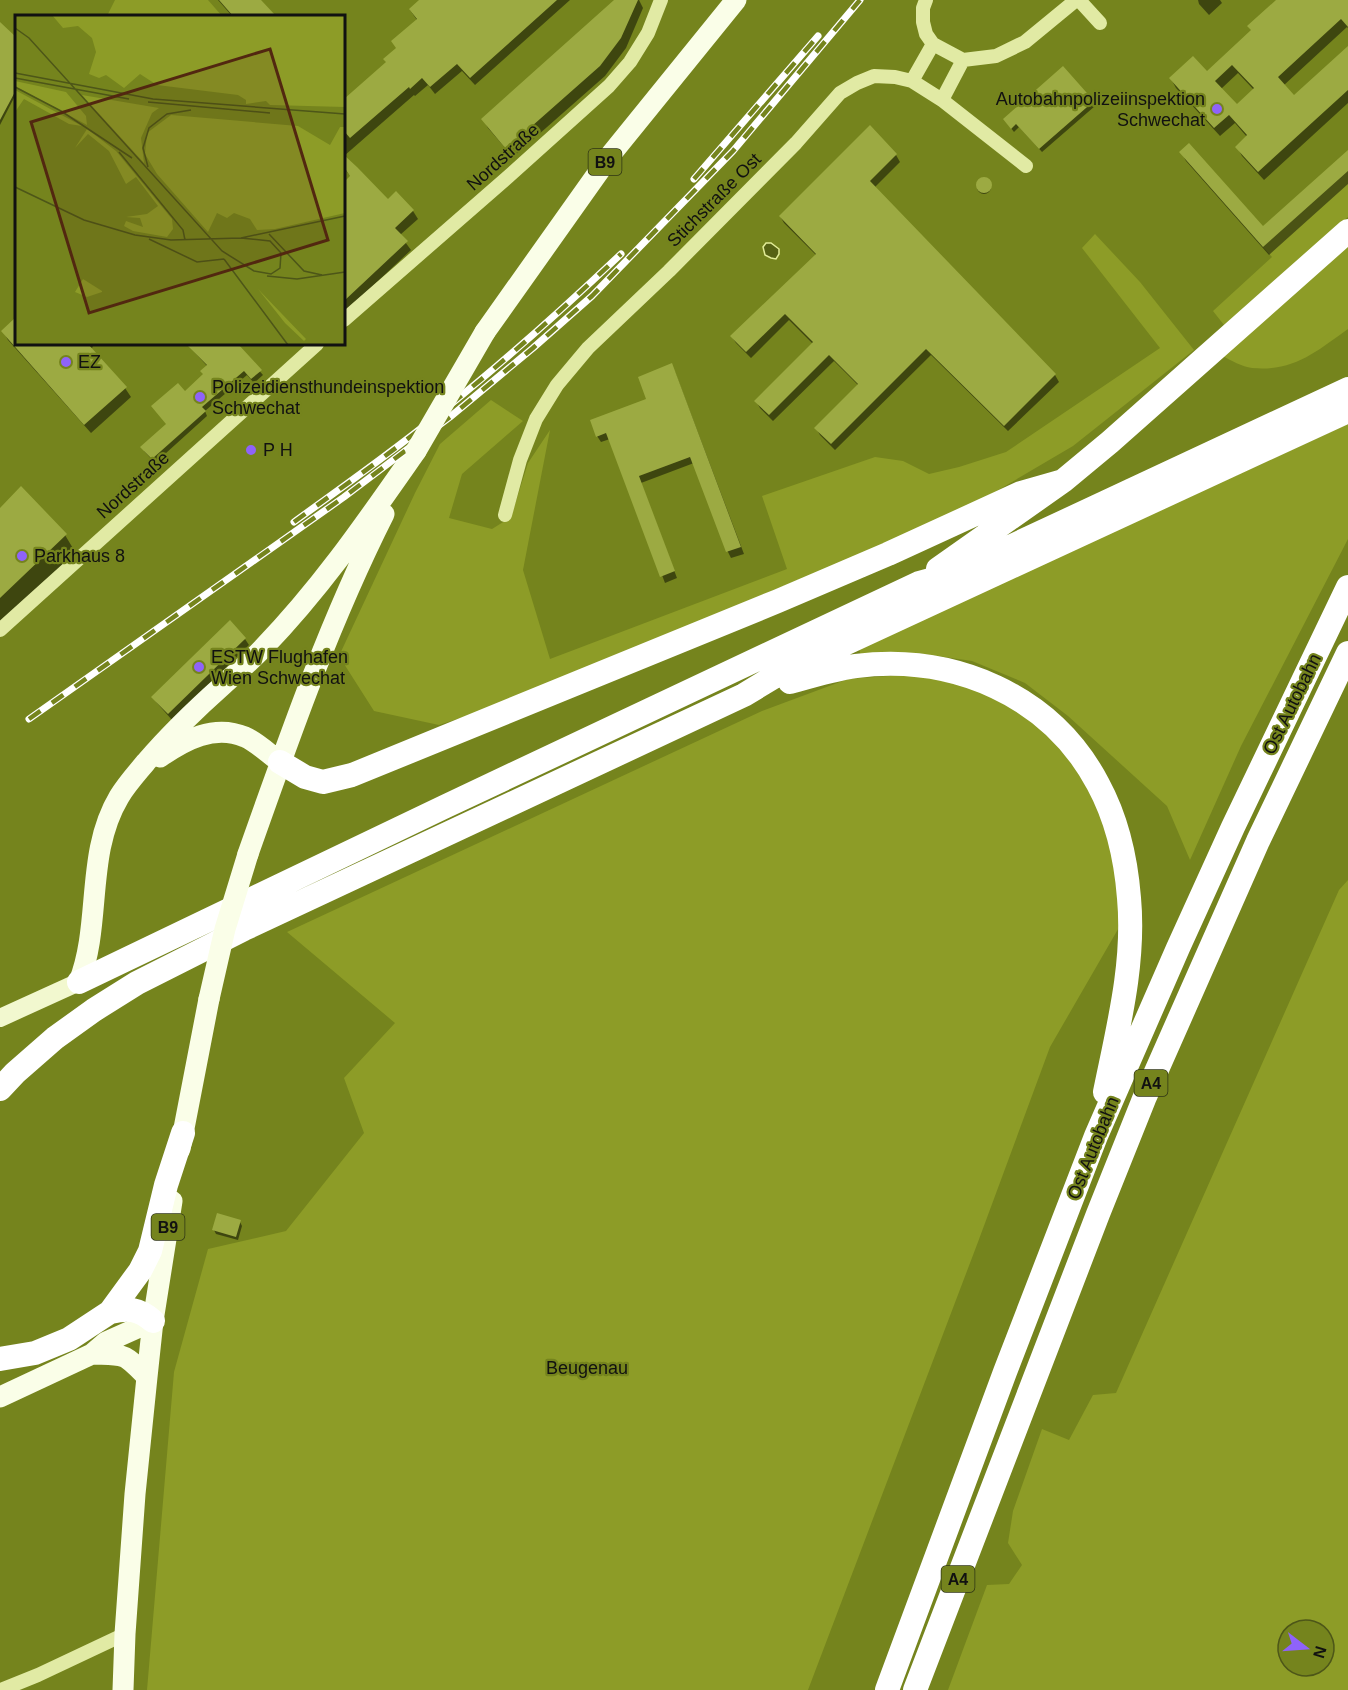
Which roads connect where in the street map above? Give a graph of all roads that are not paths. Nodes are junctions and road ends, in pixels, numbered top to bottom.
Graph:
1 (661, 0) edge
2 (736, 0) edge
3 (926, 0) edge
4 (1078, 0) edge
5 (1100, 23) dead end
6 (933, 44) junction
7 (963, 60) junction
8 (912, 81) junction
9 (942, 100) junction
10 (1026, 166) dead end
11 (1348, 231) edge
12 (345, 319) edge
13 (316, 345) edge
14 (1348, 388) edge
15 (1348, 411) edge
16 (416, 451) junction
17 (1063, 481) junction
18 (505, 515) dead end
19 (919, 583) junction
20 (1348, 587) edge
21 (0, 630) edge
22 (1348, 653) edge
23 (744, 695) junction
24 (280, 762) junction
25 (136, 774) junction
26 (79, 982) junction
27 (0, 1018) edge
28 (0, 1089) edge
29 (183, 1133) junction
30 (1096, 1136) junction
31 (110, 1312) junction
32 (153, 1322) junction
33 (92, 1354) junction
34 (0, 1359) edge
35 (147, 1377) junction
36 (0, 1397) edge
37 (125, 1634) junction
38 (1, 1690) edge
39 (123, 1690) edge
40 (887, 1690) edge
41 (915, 1690) edge

1 - 12 street, Nordstraße
2 - 16 main road, B9, bridge
3 - 6 street
4 - 5 street
4 - 7 street
6 - 7 street
6 - 8 street
7 - 9 street
8 - 9 street, Stichstraße Ost
8 - 18 street, Stichstraße Ost
9 - 10 street, Stichstraße Ost
11 - 17 highway
13 - 21 street, Nordstraße
14 - 19 highway
15 - 23 highway
16 - 24 main road, B9
16 - 25 main road
17 - 19 highway
17 - 24 highway
19 - 26 highway
20 - 30 highway, Ost Autobahn / A4
22 - 41 highway, Ost Autobahn / A4
23 - 28 highway
23 - 30 highway
24 - 25 main road
24 - 29 main road, B9, bridge
25 - 26 main road
26 - 27 street
29 - 31 highway
29 - 32 main road, B9
30 - 40 highway, Ost Autobahn / A4
31 - 32 highway
31 - 34 highway
32 - 33 main road
32 - 35 main road, B9
33 - 35 main road
33 - 36 main road
35 - 37 main road, B9
37 - 38 street
37 - 39 main road, B9

